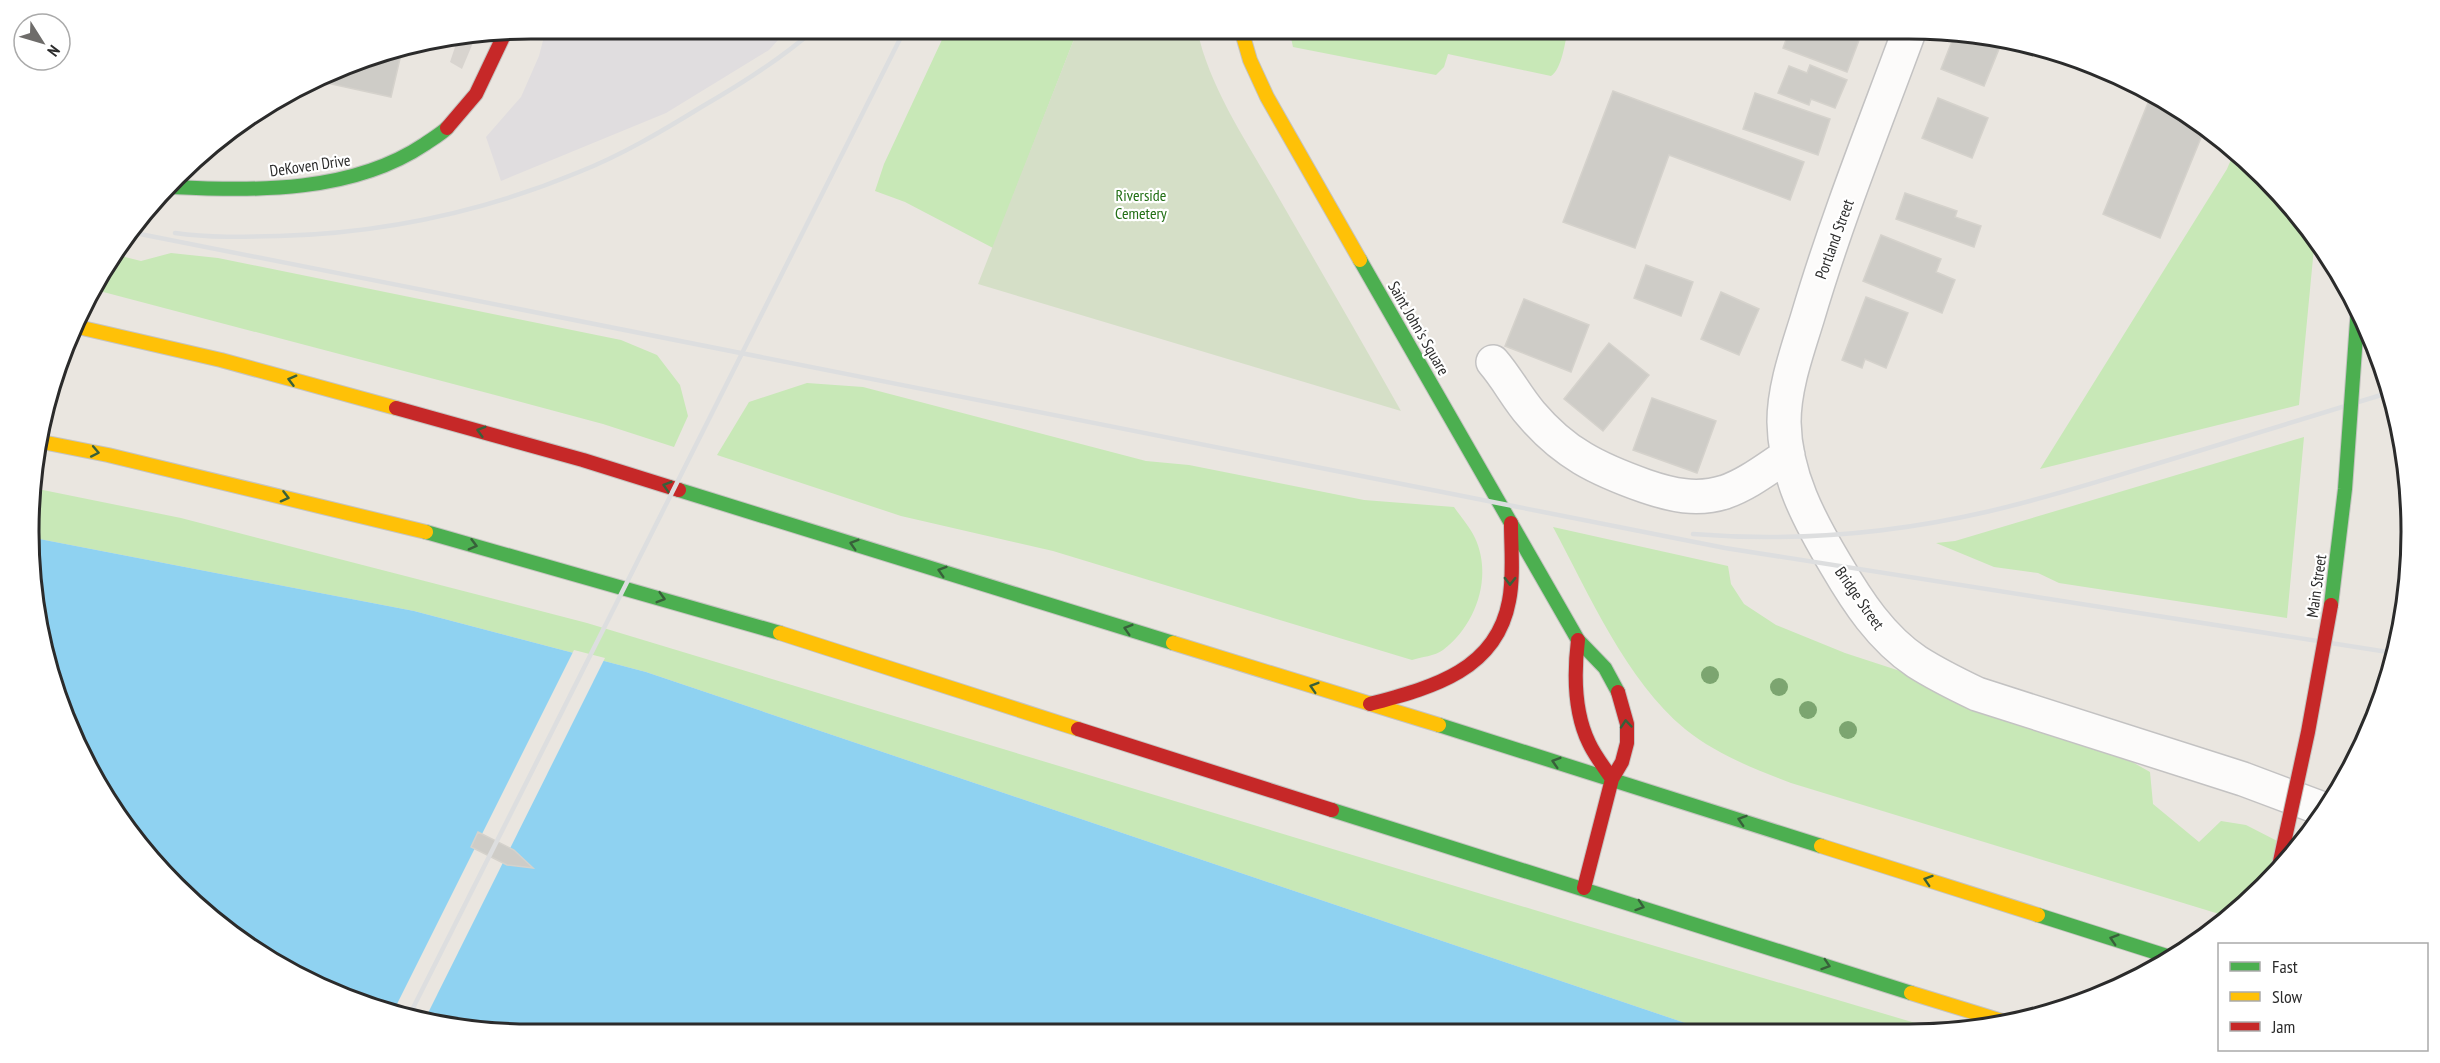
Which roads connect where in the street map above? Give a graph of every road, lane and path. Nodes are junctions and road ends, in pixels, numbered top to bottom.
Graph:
1 (1244, 39) edge
2 (1906, 39) edge
3 (502, 40) edge
4 (179, 187) edge
5 (2356, 327) edge
6 (83, 328) edge
7 (1493, 362) dead end
8 (47, 443) edge
9 (1788, 455) junction
10 (1511, 523) junction
11 (1578, 640) junction
12 (1370, 704) junction
13 (1612, 779) junction
14 (2317, 807) edge
15 (2282, 852) edge
16 (1584, 888) junction
17 (2161, 954) edge
18 (1990, 1017) edge

1 - 10 main road, Saint John's Square
2 - 9 street, Portland Street
3 - 4 main road, DeKoven Drive
5 - 15 main road, Main Street, bridge
12 -> 6 main road
7 - 9 street
8 -> 16 main road
9 - 14 street, Bridge Street
10 - 11 main road, Saint John's Square
10 -> 12 main road
11 - 13 main road
13 -> 11 main road, Saint John's Square
13 -> 12 main road
13 - 16 main road, Saint John's Square
17 -> 13 main road
16 -> 18 main road

